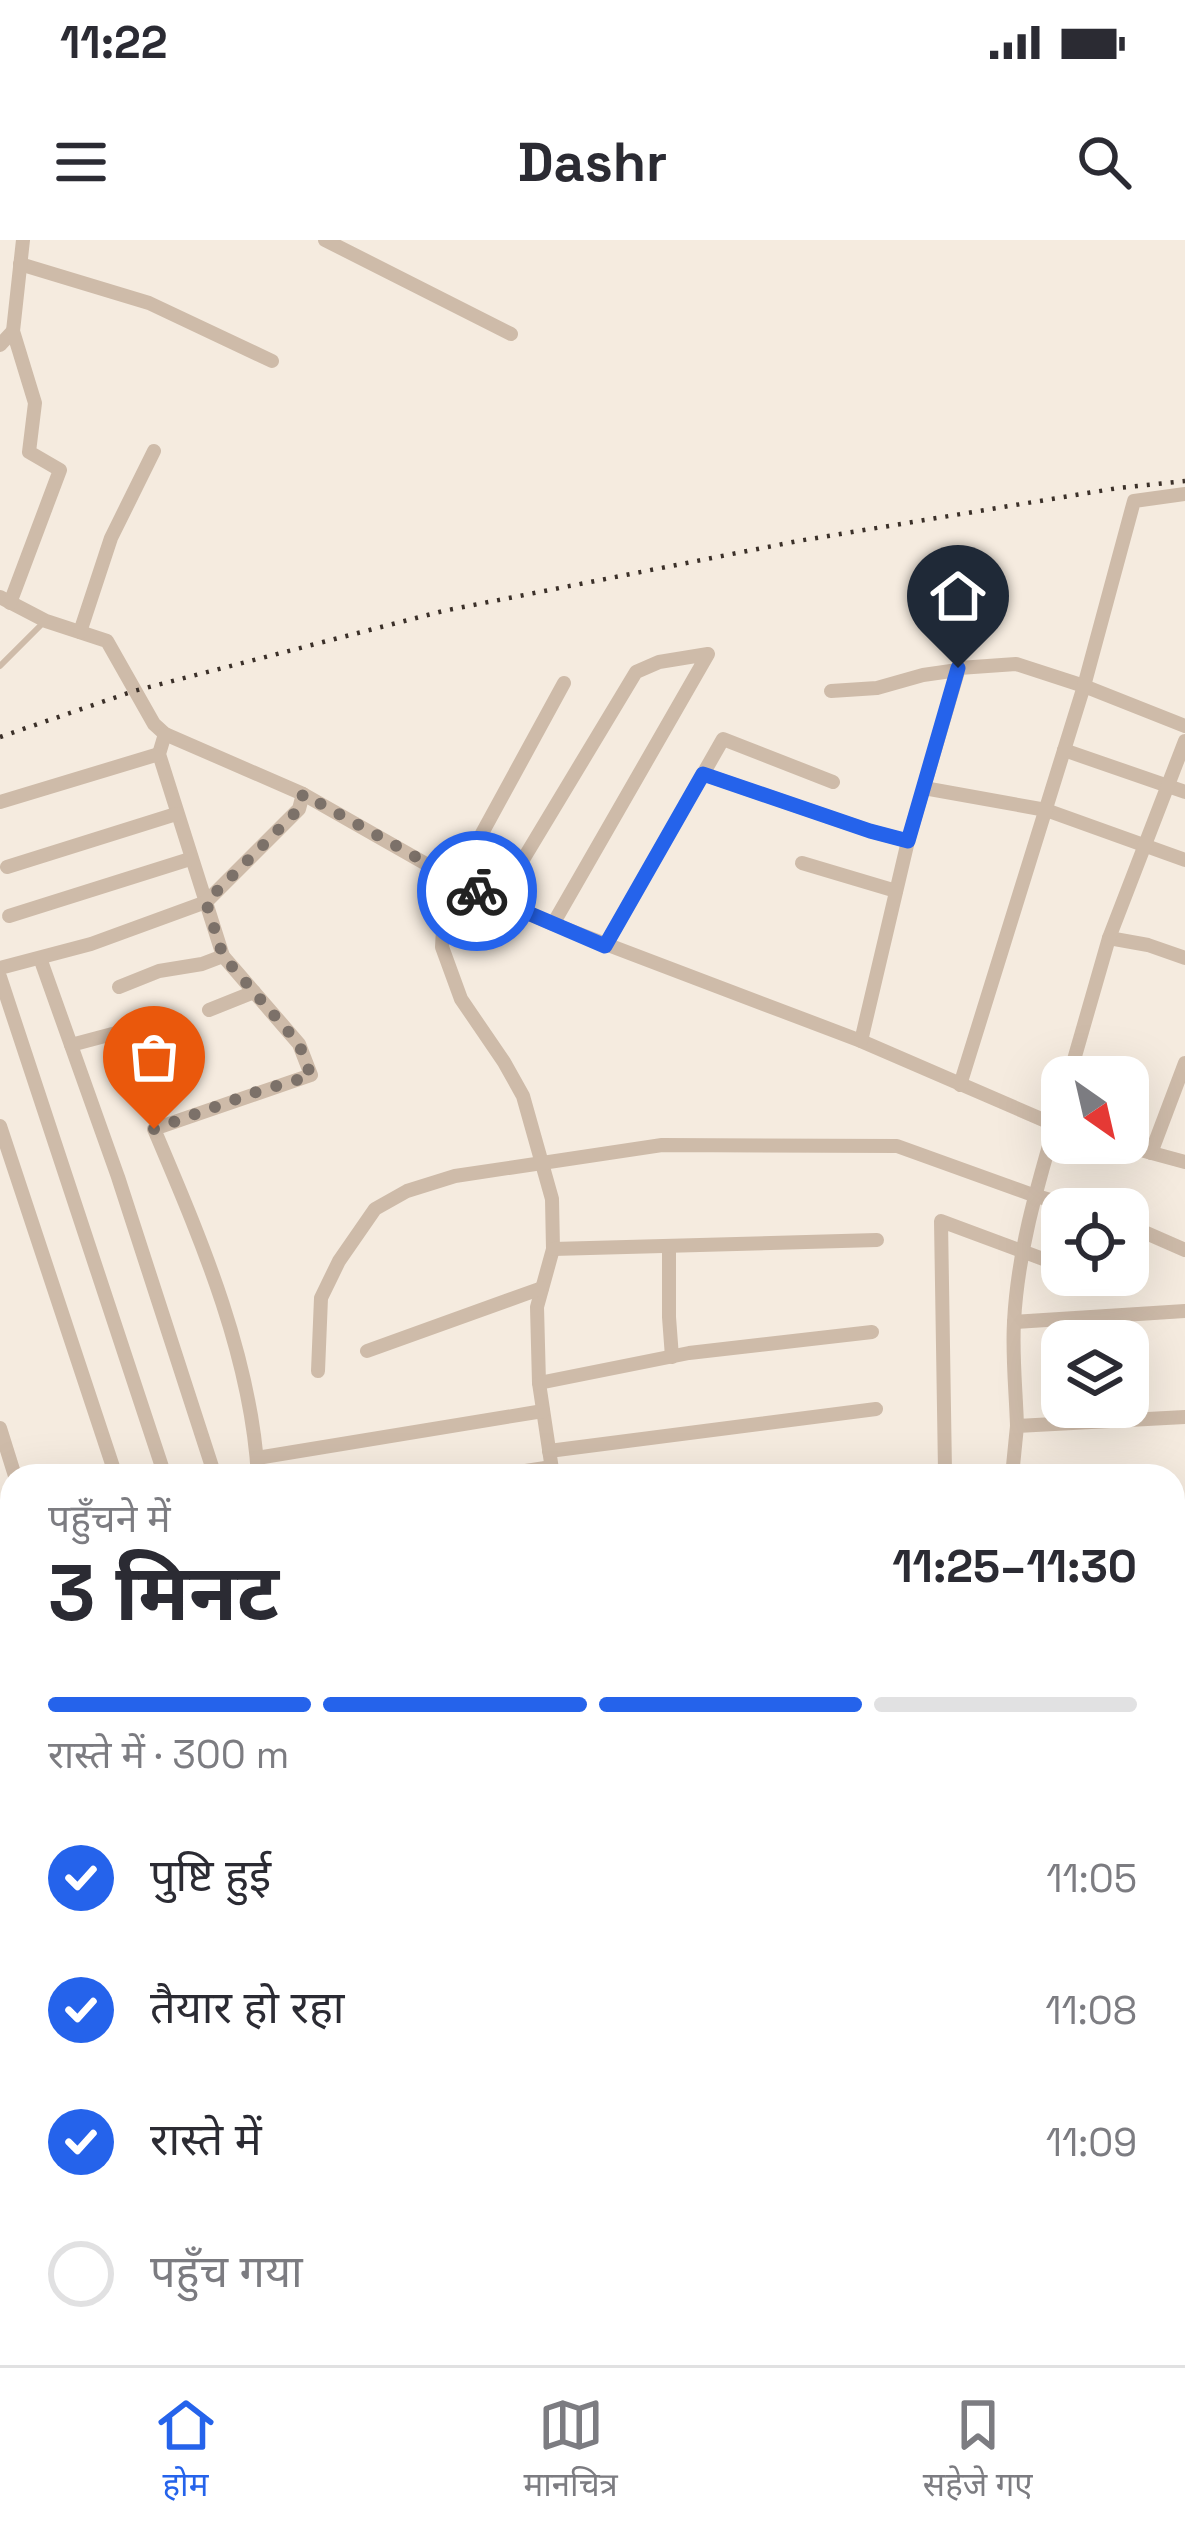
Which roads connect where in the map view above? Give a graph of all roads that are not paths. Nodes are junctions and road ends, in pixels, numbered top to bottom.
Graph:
1 (23, 240) edge
2 (325, 240) edge
3 (20, 264) junction
4 (13, 331) junction
5 (511, 334) dead end
6 (0, 345) edge
7 (272, 361) dead end
8 (154, 451) dead end
9 (1185, 494) edge
10 (5, 600) edge
11 (46, 621) junction
12 (80, 632) junction
13 (0, 666) edge
14 (958, 670) junction
15 (564, 683) dead end
16 (1084, 686) junction
17 (832, 691) dead end
18 (1185, 726) edge
19 (166, 734) junction
20 (1185, 741) edge
21 (1064, 750) junction
22 (159, 754) junction
23 (703, 774) junction
24 (833, 782) dead end
25 (1168, 784) junction
26 (924, 788) junction
27 (1185, 792) edge
28 (303, 794) junction
29 (0, 802) edge
30 (1046, 810) junction
31 (176, 814) junction
32 (908, 841) junction
33 (1145, 845) junction
34 (524, 858) dead end
35 (190, 859) junction
36 (1185, 860) edge
37 (802, 863) dead end
38 (7, 867) dead end
39 (451, 878) junction
40 (896, 891) junction
41 (206, 902) junction
42 (9, 916) dead end
43 (553, 924) junction
44 (1108, 938) junction
45 (605, 946) junction
46 (223, 956) junction
47 (40, 958) junction
48 (1185, 958) edge
49 (0, 973) edge
50 (119, 987) dead end
51 (254, 992) junction
52 (209, 1010) dead end
53 (135, 1028) dead end
54 (861, 1041) junction
55 (71, 1045) junction
56 (1075, 1056) edge
57 (1185, 1063) edge
58 (960, 1085) junction
59 (1041, 1120) edge
60 (0, 1126) edge
61 (1151, 1153) joint
62 (1185, 1162) edge
63 (541, 1163) junction
64 (1044, 1164) edge
65 (1033, 1195) junction
66 (1041, 1197) edge
67 (1149, 1234) edge
68 (877, 1240) dead end
69 (669, 1246) junction
70 (553, 1249) junction
71 (1185, 1250) edge
72 (1022, 1252) junction
73 (1041, 1259) edge
74 (542, 1288) junction
75 (1185, 1311) edge
76 (1014, 1322) junction
77 (872, 1332) dead end
78 (367, 1352) dead end
79 (672, 1357) junction
80 (318, 1372) dead end
81 (539, 1383) junction
82 (876, 1409) dead end
83 (543, 1411) junction
84 (1185, 1417) edge
85 (1017, 1426) junction
86 (0, 1428) edge
87 (3, 1449) edge
88 (549, 1451) junction
89 (257, 1458) junction
90 (112, 1464) edge
91 (161, 1464) edge
92 (211, 1464) edge
93 (257, 1464) edge
94 (551, 1464) edge
95 (945, 1464) edge
96 (1013, 1464) edge

1 - 3 street
2 - 5 street
3 - 4 street
3 - 7 street
4 - 6 street
4 - 10 street
8 - 12 street
9 - 16 street
10 - 11 street
11 - 12 street
11 - 13 lane
12 - 19 street
14 - 16 street
14 - 17 street
14 - 26 street
15 - 39 street
16 - 18 street
16 - 21 street
19 - 22 street
19 - 28 street
20 - 25 street
21 - 25 street
21 - 30 street
22 - 29 street
22 - 31 street
23 - 24 street
23 - 32 street
23 - 45 street
25 - 27 street
25 - 33 street
26 - 30 street
26 - 32 street
28 - 39 street
28 - 41 street
30 - 33 street
30 - 58 street
31 - 35 street
31 - 38 street
32 - 40 street
33 - 36 street
33 - 44 street
34 - 43 street
35 - 41 street
35 - 42 street
37 - 40 street
39 - 43 street
39 - 63 street
40 - 54 street
41 - 46 street
41 - 47 street
43 - 45 street
44 - 48 street
44 - 56 street
45 - 54 street
46 - 50 street
46 - 51 street
47 - 49 street
47 - 55 street
49 - 91 street
51 - 52 street
51 - 89 street
53 - 55 street
54 - 58 street
55 - 92 street
57 - 61 street
58 - 59 street
60 - 90 street
61 - 62 street
63 - 65 street
63 - 70 street
63 - 80 street
64 - 65 street
65 - 66 street
65 - 72 street
67 - 71 street
68 - 69 street
69 - 70 street
69 - 79 street
70 - 74 street
72 - 73 street
72 - 76 street
72 - 95 street
74 - 78 street
74 - 81 street
75 - 76 street
76 - 85 street
77 - 79 street
79 - 81 street
81 - 83 street
82 - 88 street
83 - 88 street
83 - 89 street
84 - 85 street
85 - 96 street
86 - 87 street
88 - 94 street
89 - 93 street

